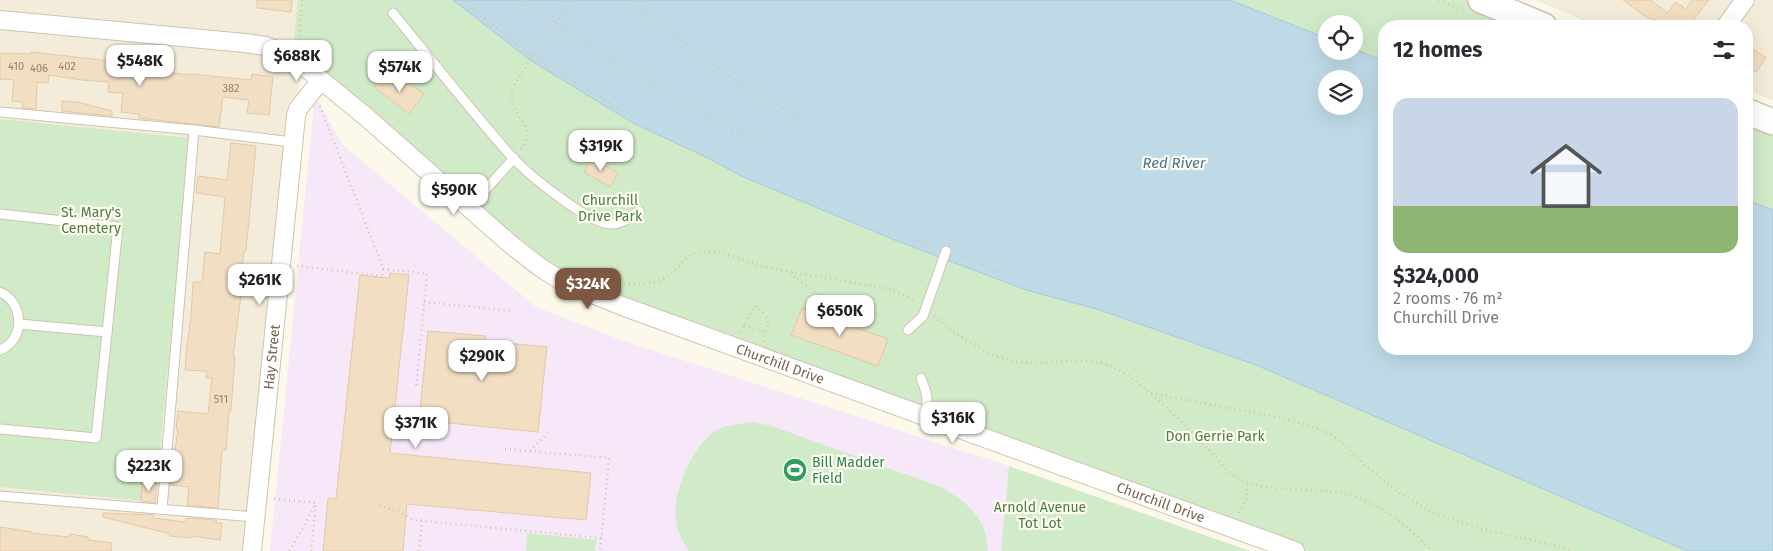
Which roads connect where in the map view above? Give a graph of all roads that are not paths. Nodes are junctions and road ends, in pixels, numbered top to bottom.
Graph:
1 (1480, 0) edge
2 (1745, 0) edge
3 (393, 13) dead end
4 (0, 20) edge
5 (1529, 20) edge
6 (1730, 20) edge
7 (320, 80) junction
8 (0, 112) edge
9 (1753, 114) edge
10 (1773, 122) edge
11 (194, 130) junction
12 (292, 142) junction
13 (514, 158) junction
14 (469, 208) junction
15 (639, 210) dead end
16 (0, 214) edge
17 (946, 251) dead end
18 (0, 292) edge
19 (19, 324) junction
20 (908, 330) dead end
21 (107, 332) junction
22 (0, 350) edge
23 (921, 378) dead end
24 (923, 416) junction
25 (0, 429) edge
26 (0, 496) edge
27 (162, 508) junction
28 (255, 517) junction
29 (252, 551) edge
30 (1295, 551) edge

1 - 5 street
2 - 6 street
3 - 13 lane
4 - 7 street, Churchill Drive
7 - 12 street, Hay Street
7 - 14 street, Churchill Drive
8 - 11 lane
9 - 10 street
11 - 12 lane
11 - 27 lane
12 - 28 street, Hay Street
13 - 14 lane
13 - 15 lane
14 - 24 street, Churchill Drive
16 - 21 lane
17 - 20 lane
18 - 19 lane
19 - 21 lane
19 - 22 lane
21 - 25 lane
23 - 24 lane
24 - 30 street, Churchill Drive
26 - 27 lane
27 - 28 lane
28 - 29 street, Hay Street

